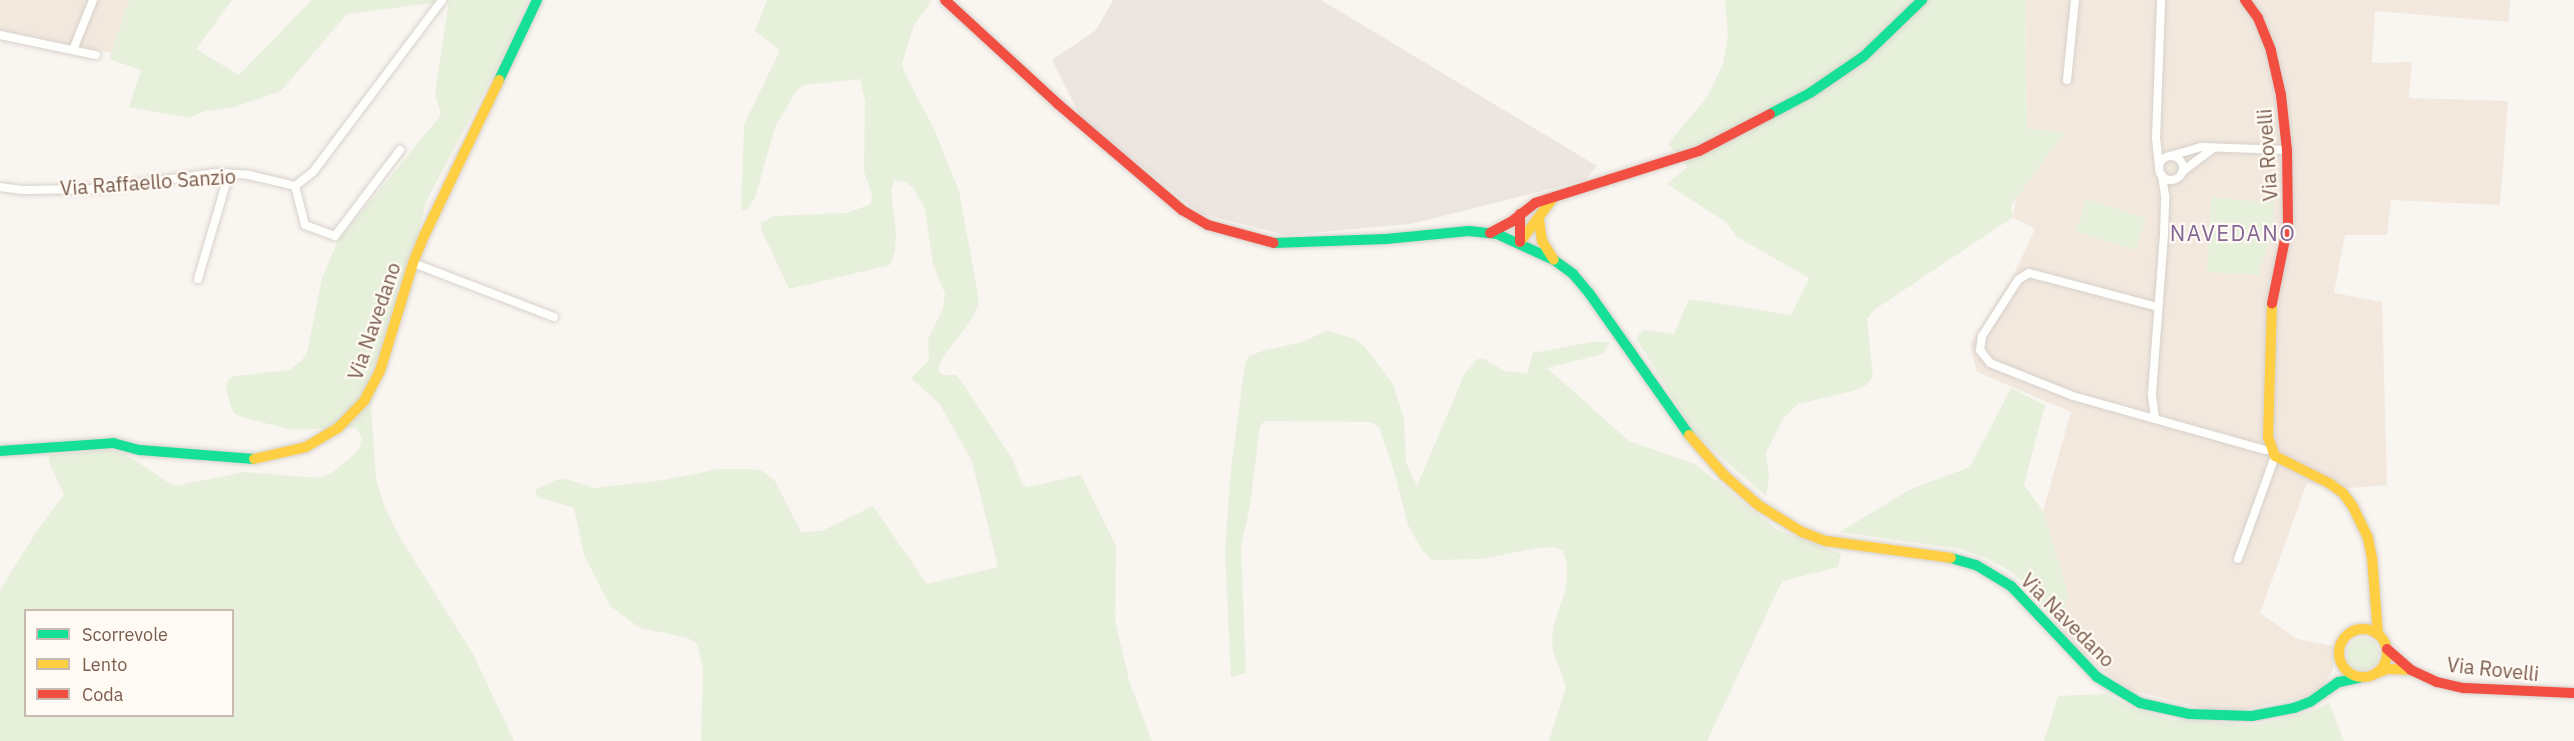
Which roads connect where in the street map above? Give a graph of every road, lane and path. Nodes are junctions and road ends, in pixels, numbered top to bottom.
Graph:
1 (93, 0) edge
2 (442, 0) edge
3 (537, 0) edge
4 (945, 0) edge
5 (1922, 0) edge
6 (2075, 0) edge
7 (2161, 0) edge
8 (2245, 0) edge
9 (0, 35) edge
10 (73, 50) junction
11 (96, 55) dead end
12 (2067, 80) dead end
13 (2215, 147) junction
14 (400, 150) dead end
15 (2288, 150) junction
16 (2170, 156) junction
17 (2159, 166) junction
18 (2183, 171) junction
19 (228, 173) junction
20 (2162, 176) junction
21 (2175, 180) junction
22 (295, 186) junction
23 (0, 187) edge
24 (1559, 194) junction
25 (2165, 196) junction
26 (1520, 214) junction
27 (1539, 220) junction
28 (1489, 233) junction
29 (1520, 243) junction
30 (1554, 260) junction
31 (413, 263) junction
32 (198, 279) dead end
33 (2158, 307) junction
34 (554, 317) dead end
35 (2155, 419) junction
36 (0, 451) edge
37 (2273, 452) junction
38 (2238, 559) dead end
39 (2375, 600) junction
40 (2356, 630) junction
41 (2378, 634) junction
42 (2387, 649) junction
43 (2339, 657) junction
44 (2411, 670) junction
45 (2377, 673) junction
46 (2363, 677) junction
47 (2574, 693) edge
48 (2321, 695) junction

1 - 10 street
2 - 22 street
3 - 31 street, Via Navedano
4 - 28 street
5 - 24 street
6 - 12 street
7 - 17 street
8 - 15 street, Via Rovelli
9 - 10 street
10 - 11 street
13 - 15 street
13 - 16 street
13 - 18 street
14 - 22 street
15 - 37 street, Via Rovelli
16 - 17 street
16 - 18 street
17 - 20 street
18 - 21 street
19 - 22 street, Via Raffaello Sanzio
19 - 23 street, Via Raffaello Sanzio
19 - 32 street
20 - 21 street
20 - 25 street
21 - 25 street
24 - 26 street
24 - 27 street
25 - 33 street
26 - 28 street
26 - 29 street
27 - 29 street
27 - 30 street
28 - 29 street
29 - 30 street
30 - 48 street, Via Navedano
31 - 34 street
31 - 36 street, Via Navedano
33 - 35 street
33 - 35 street
35 - 37 street
37 - 38 street, Via Rovelli
37 - 39 street
39 - 40 street
39 - 41 street
40 - 41 street
40 - 43 street
41 - 42 street
42 - 44 street, Via Rovelli
42 - 45 street
43 - 46 street
43 - 48 street
44 - 45 street, Via Rovelli
44 - 47 street, Via Rovelli
45 - 46 street
46 - 48 street, Via Navedano

